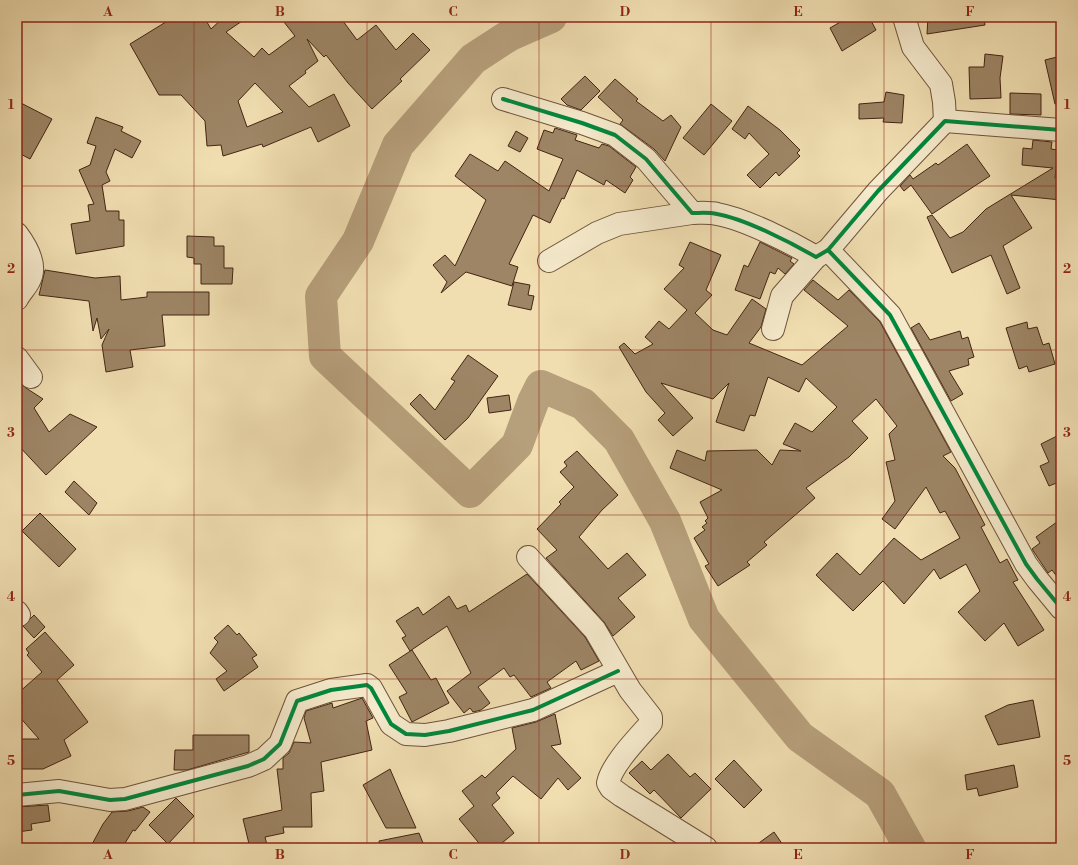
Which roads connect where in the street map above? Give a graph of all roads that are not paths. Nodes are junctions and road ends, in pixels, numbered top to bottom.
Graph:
1 (904, 17) edge
2 (503, 100) dead end
3 (945, 121) junction
4 (1061, 130) edge
5 (692, 213) junction
6 (17, 234) edge
7 (822, 254) junction
8 (549, 261) dead end
9 (17, 299) edge
10 (773, 329) dead end
11 (17, 358) edge
12 (31, 377) dead end
13 (528, 557) dead end
14 (1061, 608) edge
15 (618, 671) junction
16 (17, 795) edge
17 (706, 848) edge

1 - 3 street
2 - 5 street
3 - 4 street
3 - 7 street
5 - 7 street
5 - 8 street
6 - 9 street
7 - 10 street
7 - 14 street
11 - 12 street
13 - 15 street
15 - 16 street
15 - 17 street

